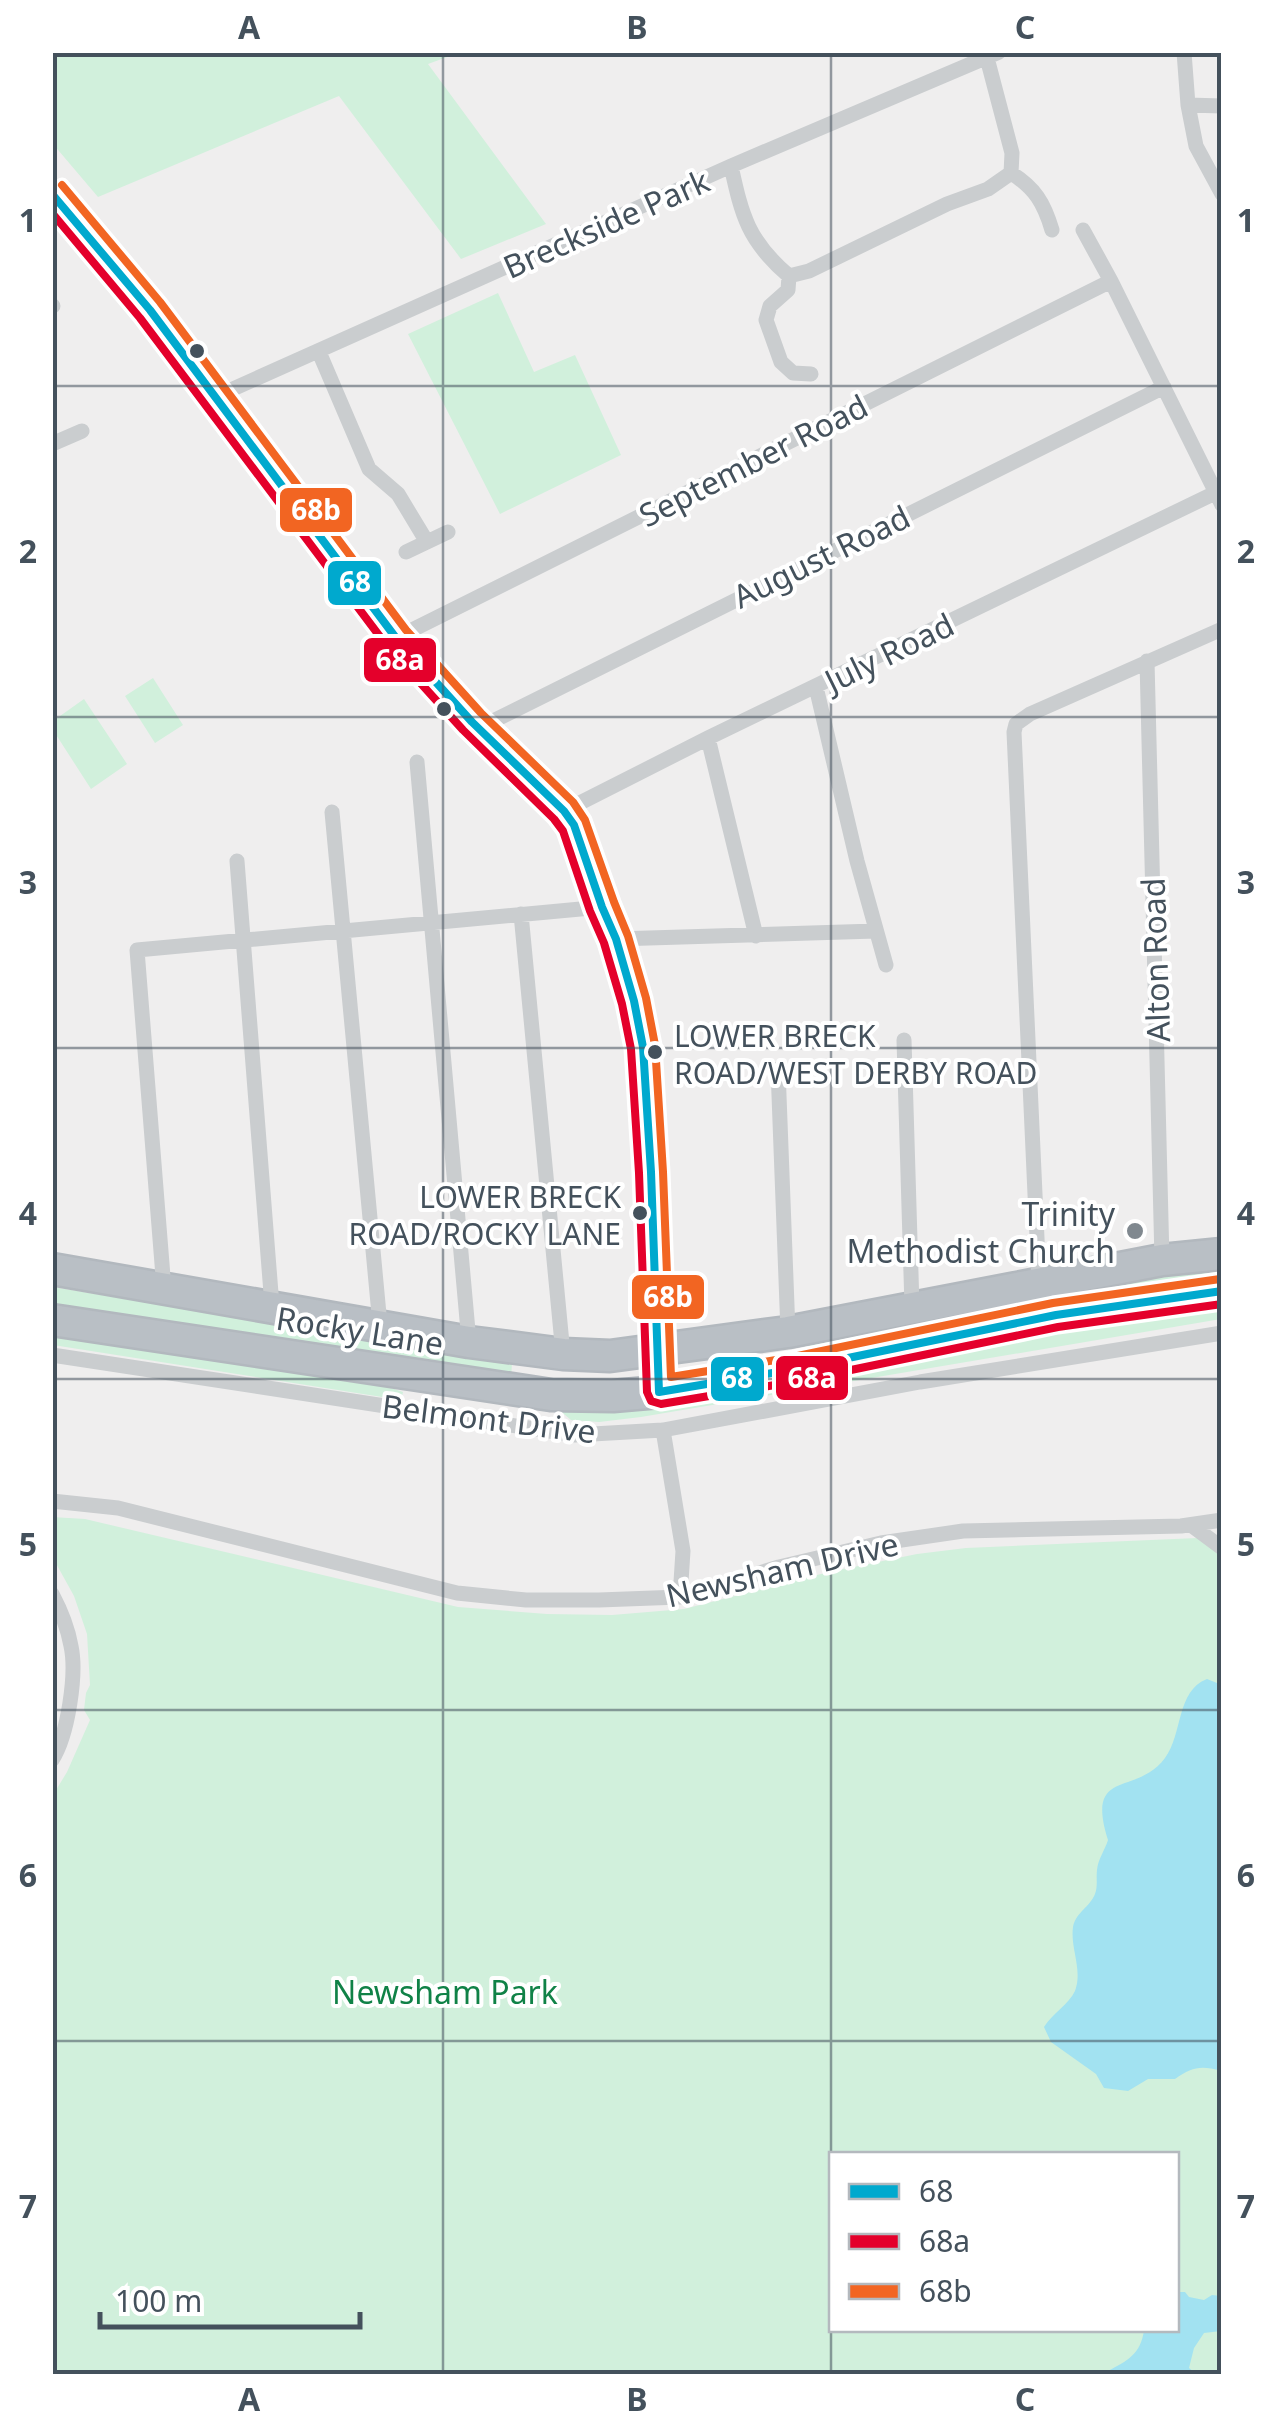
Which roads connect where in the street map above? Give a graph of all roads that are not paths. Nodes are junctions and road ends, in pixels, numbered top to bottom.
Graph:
1 (1184, 52) edge
2 (992, 55) edge
3 (1188, 106) junction
4 (1222, 106) edge
5 (731, 166) junction
6 (1010, 173) junction
7 (1222, 194) edge
8 (54, 198) edge
9 (1052, 230) dead end
10 (1083, 230) dead end
11 (789, 276) junction
12 (1111, 281) junction
13 (319, 352) junction
14 (812, 374) dead end
15 (1164, 387) junction
16 (215, 397) junction
17 (82, 431) dead end
18 (52, 444) edge
19 (1218, 499) edge
20 (448, 532) dead end
21 (427, 542) junction
22 (406, 552) dead end
23 (1222, 629) edge
24 (396, 638) junction
25 (1147, 661) junction
26 (816, 688) junction
27 (479, 728) junction
28 (708, 738) junction
29 (417, 762) dead end
30 (564, 811) junction
31 (332, 812) dead end
32 (237, 862) dead end
33 (602, 906) junction
34 (522, 914) junction
35 (432, 922) junction
36 (344, 930) junction
37 (876, 931) junction
38 (756, 936) junction
39 (245, 939) junction
40 (616, 939) junction
41 (886, 965) dead end
42 (904, 1040) dead end
43 (778, 1069) dead end
44 (1222, 1254) edge
45 (1162, 1260) junction
46 (52, 1270) edge
47 (1039, 1282) junction
48 (164, 1289) junction
49 (1222, 1291) edge
50 (272, 1306) junction
51 (912, 1307) junction
52 (52, 1320) edge
53 (380, 1325) junction
54 (788, 1332) junction
55 (1222, 1333) edge
56 (470, 1342) junction
57 (656, 1351) junction
58 (562, 1354) junction
59 (52, 1355) edge
60 (659, 1392) junction
61 (663, 1430) junction
62 (52, 1501) edge
63 (1222, 1520) edge
64 (1191, 1525) junction
65 (1222, 1548) edge
66 (52, 1594) edge
67 (680, 1597) junction
68 (52, 1760) edge

1 - 3 street
2 - 5 street, Breckside Park
2 - 6 street
3 - 4 street
3 - 7 street
5 - 11 street
5 - 13 street, Breckside Park
6 - 9 street
6 - 11 street
8 - 16 street
10 - 12 street
11 - 14 street
12 - 15 street
12 - 24 street, September Road
13 - 16 street, Breckside Park
13 - 21 street
15 - 19 street
15 - 27 street, August Road
16 - 24 street
17 - 18 street
19 - 26 street, July Road
20 - 21 street
21 - 22 street
23 - 25 street
24 - 27 street
25 - 45 street, Alton Road
25 - 47 street
26 - 28 street, July Road
26 - 37 street
27 - 30 street
28 - 30 street, July Road
28 - 38 street
29 - 35 street
30 - 33 street
31 - 36 street
32 - 39 street
33 - 34 street
33 - 40 street
34 - 35 street
34 - 58 street
35 - 36 street
35 - 56 street
36 - 39 street
36 - 53 street
37 - 38 street
37 - 41 street
38 - 40 street
39 - 48 street
39 - 50 street
40 - 57 street
42 - 51 street
43 - 54 street
44 - 45 highway, Rocky Lane
45 - 47 highway, Rocky Lane
46 - 48 highway, Rocky Lane
47 - 51 highway, Rocky Lane
48 - 50 highway, Rocky Lane
49 - 60 highway, Rocky Lane
50 - 53 highway, Rocky Lane
51 - 54 highway, Rocky Lane
52 - 60 highway, Rocky Lane
53 - 56 highway, Rocky Lane
54 - 57 highway, Rocky Lane
55 - 61 street, Belmont Drive
56 - 58 highway, Rocky Lane
57 - 58 highway, Rocky Lane
57 - 60 street
59 - 61 street, Belmont Drive
61 - 67 street
62 - 67 street, Newsham Drive
63 - 64 street, Newsham Drive
64 - 65 street
64 - 67 street, Newsham Drive
66 - 68 street

